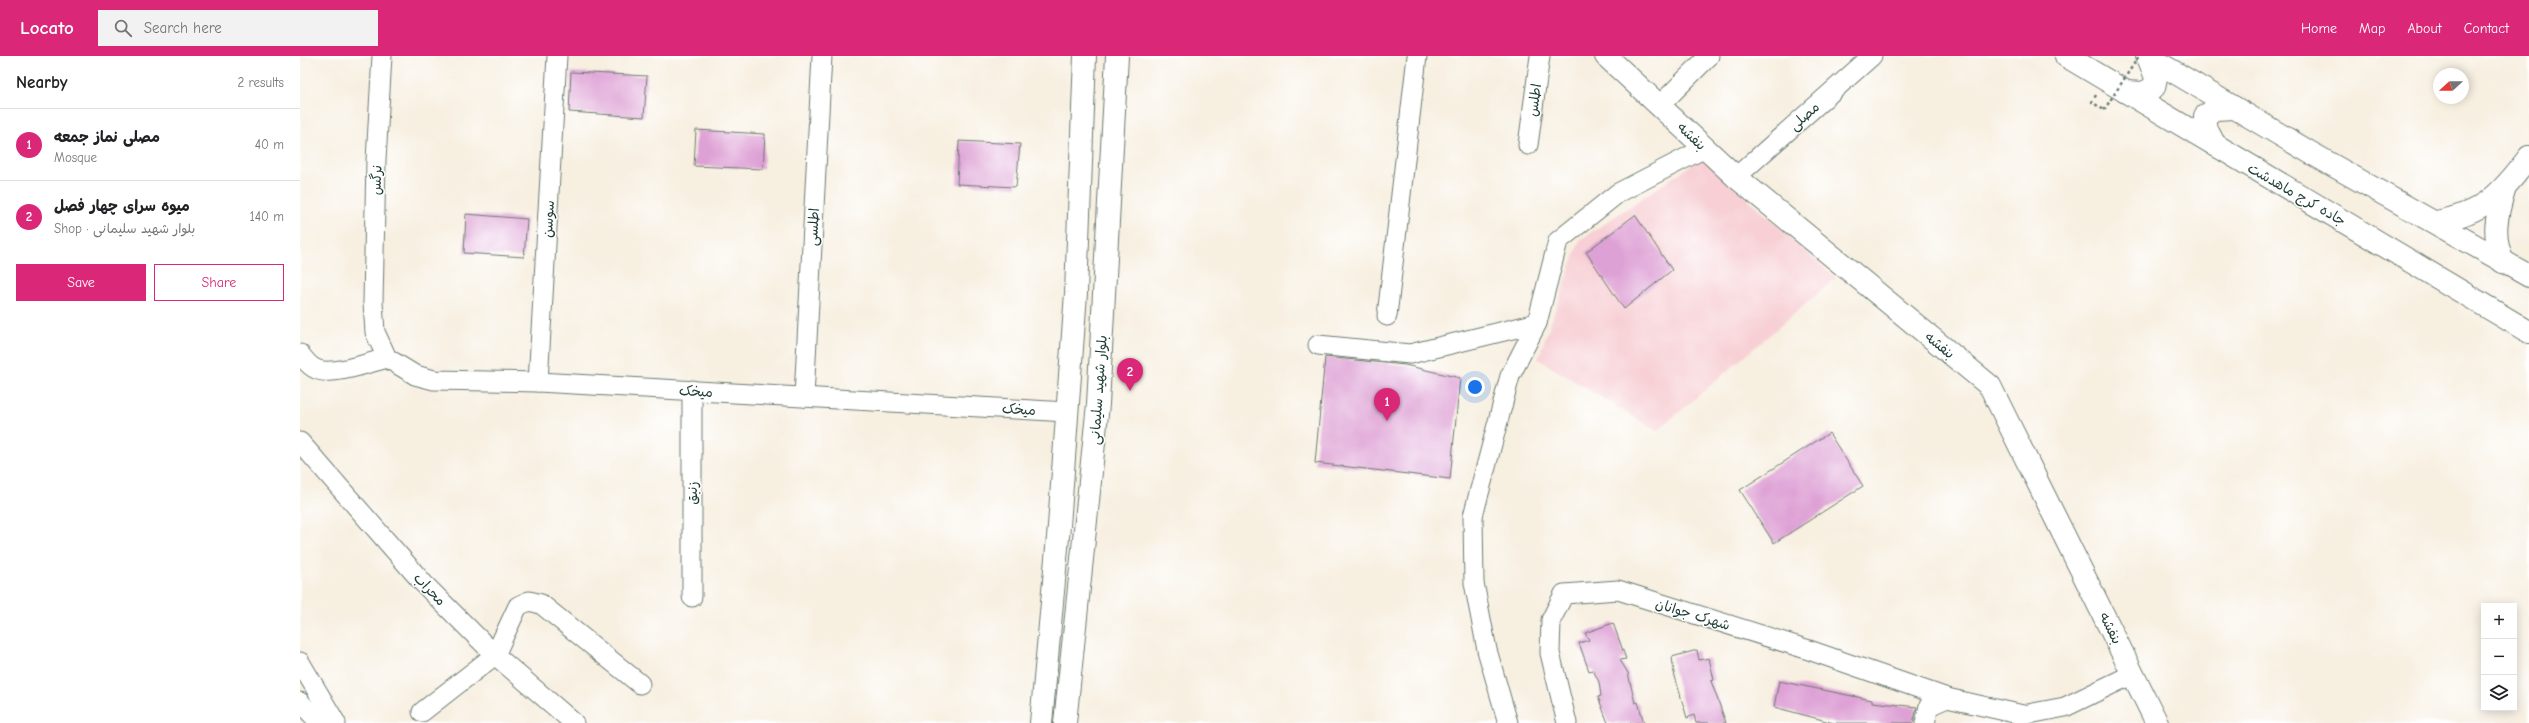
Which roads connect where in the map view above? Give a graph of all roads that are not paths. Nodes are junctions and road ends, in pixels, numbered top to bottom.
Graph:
1 (382, 56) edge
2 (557, 56) edge
3 (822, 56) edge
4 (1084, 56) edge
5 (1117, 56) edge
6 (1417, 56) edge
7 (1540, 56) edge
8 (1709, 56) edge
9 (1872, 56) edge
10 (2066, 56) edge
11 (2144, 56) edge
12 (1613, 58) edge
13 (2126, 92) junction
14 (1660, 105) junction
15 (2235, 108) junction
16 (1528, 145) dead end
17 (2215, 145) junction
18 (1705, 148) junction
19 (2529, 157) edge
20 (1736, 177) junction
21 (2504, 190) junction
22 (2436, 222) junction
23 (2504, 262) junction
24 (2529, 276) edge
25 (1387, 316) dead end
26 (1537, 323) junction
27 (2529, 332) edge
28 (1318, 345) dead end
29 (300, 354) edge
30 (388, 358) junction
31 (538, 382) junction
32 (692, 390) junction
33 (804, 397) junction
34 (1067, 412) junction
35 (300, 442) edge
36 (692, 597) dead end
37 (495, 655) junction
38 (300, 662) edge
39 (2133, 674) junction
40 (640, 684) dead end
41 (1947, 698) junction
42 (300, 702) edge
43 (422, 712) dead end
44 (564, 720) edge
45 (320, 723) edge
46 (336, 723) edge
47 (1040, 723) edge
48 (1065, 723) edge
49 (1508, 723) edge
50 (1567, 723) edge
51 (1925, 723) edge
52 (2157, 723) edge

1 - 30 street, نرگس
2 - 31 street, سوسن
3 - 33 street, اطلسی
4 - 34 main road, بلوار شهید سلیمانی
5 - 48 main road, بلوار شهید سلیمانی
6 - 25 street
7 - 16 street, اطلس
8 - 14 street
9 - 20 street, مصلی
10 - 13 main road, جاده کرج ماهدشت
11 - 13 main road
11 - 15 main road
12 - 14 main road, بنفشه
13 - 17 main road, جاده کرج ماهدشت
14 - 18 main road, بنفشه
15 - 17 main road
15 - 22 main road
17 - 27 main road, جاده کرج ماهدشت
18 - 20 main road, بنفشه
18 - 26 street
19 - 21 main road
20 - 39 main road, بنفشه
21 - 22 main road
21 - 23 main road
22 - 23 main road
23 - 24 main road
26 - 28 street
26 - 49 street
29 - 30 street
30 - 31 street, میخک
31 - 32 street, میخک
32 - 33 street, میخک
32 - 36 street, زنبق
33 - 34 street, میخک
34 - 47 main road, بلوار شهید سلیمانی
35 - 37 street, محراب
37 - 40 street
37 - 43 street
37 - 44 street, محراب
38 - 46 street
39 - 41 street, شهرک جوانان
39 - 52 main road, بنفشه
41 - 50 street, شهرک جوانان
41 - 51 street
42 - 45 street

